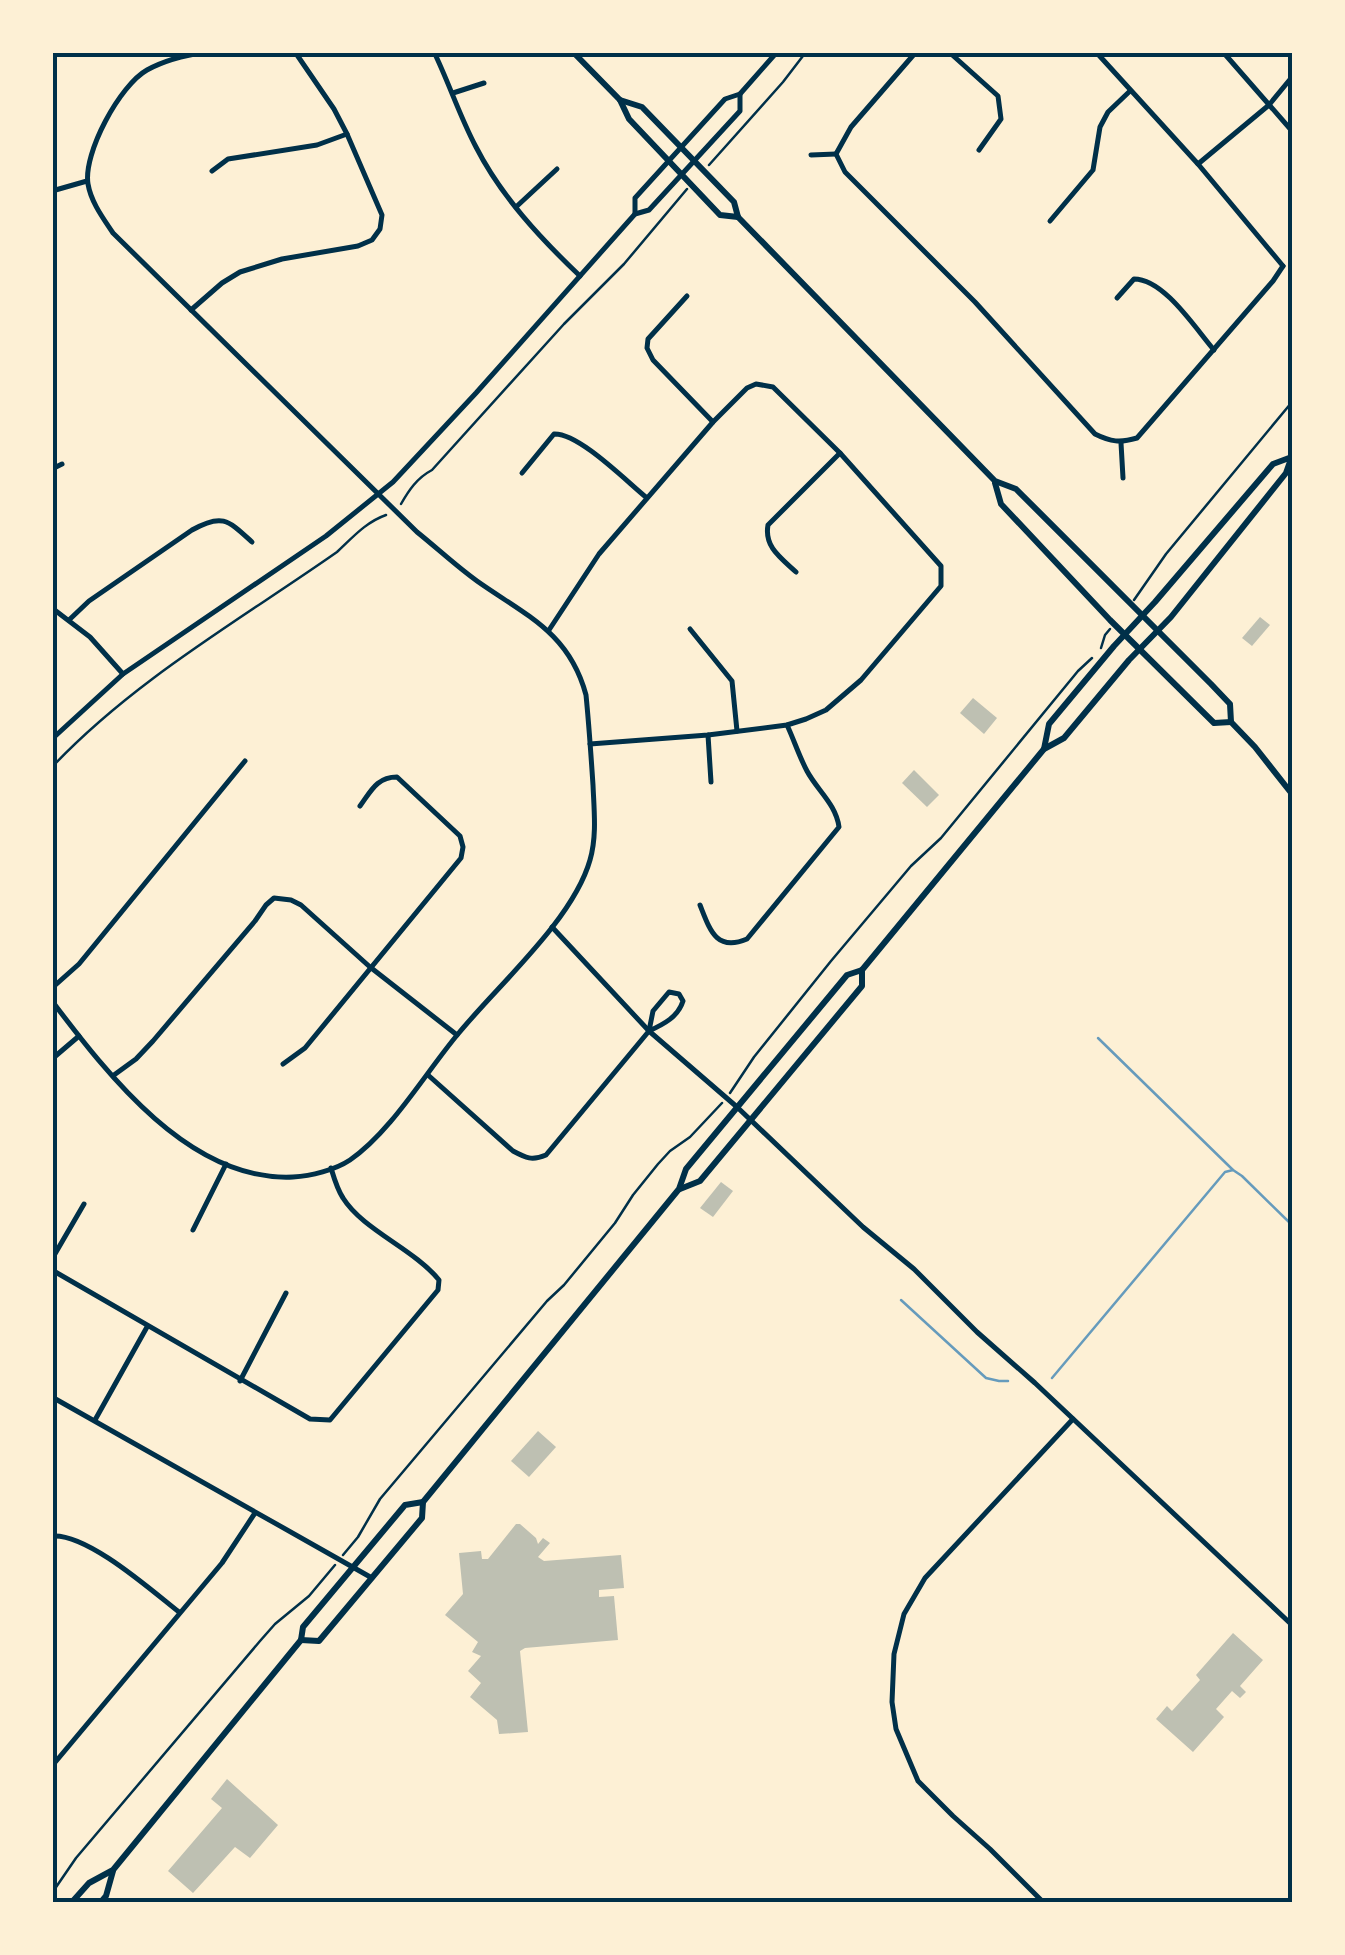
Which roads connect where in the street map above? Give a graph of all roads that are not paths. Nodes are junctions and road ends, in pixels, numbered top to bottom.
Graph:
1 (206, 52) edge
2 (295, 52) edge
3 (434, 52) edge
4 (573, 52) edge
5 (776, 52) edge
6 (916, 52) edge
7 (949, 52) edge
8 (1096, 52) edge
9 (1222, 52) edge
10 (1292, 77) edge
11 (484, 82) dead end
12 (1130, 91) junction
13 (453, 93) junction
14 (740, 94) junction
15 (620, 100) junction
16 (1269, 105) junction
17 (1292, 131) edge
18 (348, 134) junction
19 (681, 147) junction
20 (979, 150) dead end
21 (836, 154) junction
22 (811, 156) dead end
23 (669, 160) junction
24 (694, 161) junction
25 (1198, 164) junction
26 (557, 170) dead end
27 (212, 171) dead end
28 (682, 174) junction
29 (87, 181) junction
30 (52, 191) edge
31 (516, 208) junction
32 (635, 214) junction
33 (738, 218) junction
34 (1050, 221) dead end
35 (1292, 265) edge
36 (1283, 266) junction
37 (580, 276) junction
38 (687, 296) dead end
39 (1118, 298) dead end
40 (191, 310) junction
41 (1214, 350) junction
42 (713, 422) junction
43 (1121, 443) junction
44 (840, 453) junction
45 (1292, 457) edge
46 (62, 464) dead end
47 (52, 468) edge
48 (522, 473) dead end
49 (1123, 478) dead end
50 (994, 482) junction
51 (379, 494) junction
52 (647, 498) junction
53 (252, 542) dead end
54 (796, 572) dead end
55 (52, 608) edge
56 (1142, 616) junction
57 (69, 620) junction
58 (690, 629) dead end
59 (550, 630) junction
60 (1158, 631) junction
61 (1125, 634) junction
62 (1140, 649) junction
63 (123, 674) junction
64 (1230, 722) junction
65 (786, 726) junction
66 (737, 731) junction
67 (708, 735) junction
68 (52, 739) edge
69 (590, 744) junction
70 (1044, 749) junction
71 (245, 761) dead end
72 (711, 782) dead end
73 (1292, 794) edge
74 (360, 806) dead end
75 (700, 905) dead end
76 (552, 928) junction
77 (370, 967) junction
78 (862, 970) junction
79 (52, 988) edge
80 (52, 1001) edge
81 (649, 1031) junction
82 (457, 1035) junction
83 (79, 1036) junction
84 (52, 1059) edge
85 (283, 1064) dead end
86 (114, 1075) junction
87 (428, 1075) junction
88 (738, 1107) junction
89 (750, 1120) junction
90 (226, 1164) junction
91 (331, 1168) junction
92 (679, 1189) junction
93 (84, 1204) dead end
94 (193, 1230) dead end
95 (52, 1259) edge
96 (52, 1270) edge
97 (286, 1293) dead end
98 (147, 1327) junction
99 (240, 1381) junction
100 (52, 1398) edge
101 (1073, 1419) junction
102 (95, 1420) junction
103 (422, 1502) junction
104 (255, 1513) junction
105 (52, 1536) edge
106 (354, 1568) junction
107 (372, 1578) junction
108 (179, 1612) junction
109 (1292, 1625) edge
110 (302, 1640) junction
111 (52, 1766) edge
112 (113, 1870) junction
113 (72, 1902) edge
114 (101, 1902) edge
115 (1043, 1902) edge

1 - 29 street
2 - 18 street
3 - 13 street
4 - 15 main road
5 - 14 street
6 - 21 street
7 - 20 street
8 - 12 street
9 - 16 street
10 - 16 street
11 - 13 street
12 - 25 street
12 - 34 street
13 - 31 street
14 - 19 street
14 - 24 street
15 - 19 main road
15 - 23 main road
16 - 17 street
16 - 25 street
18 - 27 street
18 - 40 street
19 - 23 street
19 - 24 main road
21 - 22 street
21 - 43 street
23 - 28 main road
23 - 32 street
24 - 28 street
24 - 33 main road
25 - 36 street
26 - 31 street
28 - 32 street
28 - 33 main road
29 - 30 street
29 - 40 street
31 - 37 street
32 - 37 street
33 - 50 main road
35 - 36 street
36 - 41 street
37 - 51 street
38 - 42 street
39 - 41 street
40 - 51 street
41 - 43 street
42 - 44 street
42 - 52 street
43 - 49 street
44 - 54 street
44 - 65 street
45 - 56 main road
45 - 60 main road
46 - 47 street
48 - 52 street
50 - 56 main road
50 - 61 main road
51 - 59 street
51 - 63 street
52 - 59 street
53 - 57 street
55 - 57 street
56 - 60 main road
56 - 61 main road
57 - 63 street
58 - 66 street
59 - 69 street
60 - 62 main road
60 - 64 main road
61 - 62 main road
61 - 70 main road
62 - 64 main road
62 - 70 main road
63 - 68 street
64 - 73 main road
65 - 66 street
65 - 75 street
66 - 67 street
67 - 69 street
67 - 72 street
69 - 76 street
70 - 78 main road
71 - 79 street
74 - 77 street
76 - 81 street
76 - 82 street
77 - 82 street
77 - 85 street
77 - 86 street
78 - 88 main road
78 - 89 main road
80 - 83 street
81 - 81 street
81 - 87 street
81 - 88 street
82 - 87 street
83 - 84 street
83 - 86 street
86 - 90 street
87 - 91 street
88 - 89 street
88 - 92 main road
89 - 92 main road
89 - 101 street
90 - 91 street
90 - 94 street
91 - 99 street
92 - 103 main road
93 - 95 street
96 - 98 street
97 - 99 street
98 - 99 street
98 - 102 street
100 - 102 street
101 - 109 street
101 - 115 street
102 - 104 street
103 - 106 main road
103 - 107 main road
104 - 106 street
104 - 108 street
105 - 108 street
106 - 107 street
106 - 110 main road
107 - 110 main road
108 - 111 street
110 - 112 main road
112 - 113 main road
112 - 114 main road

